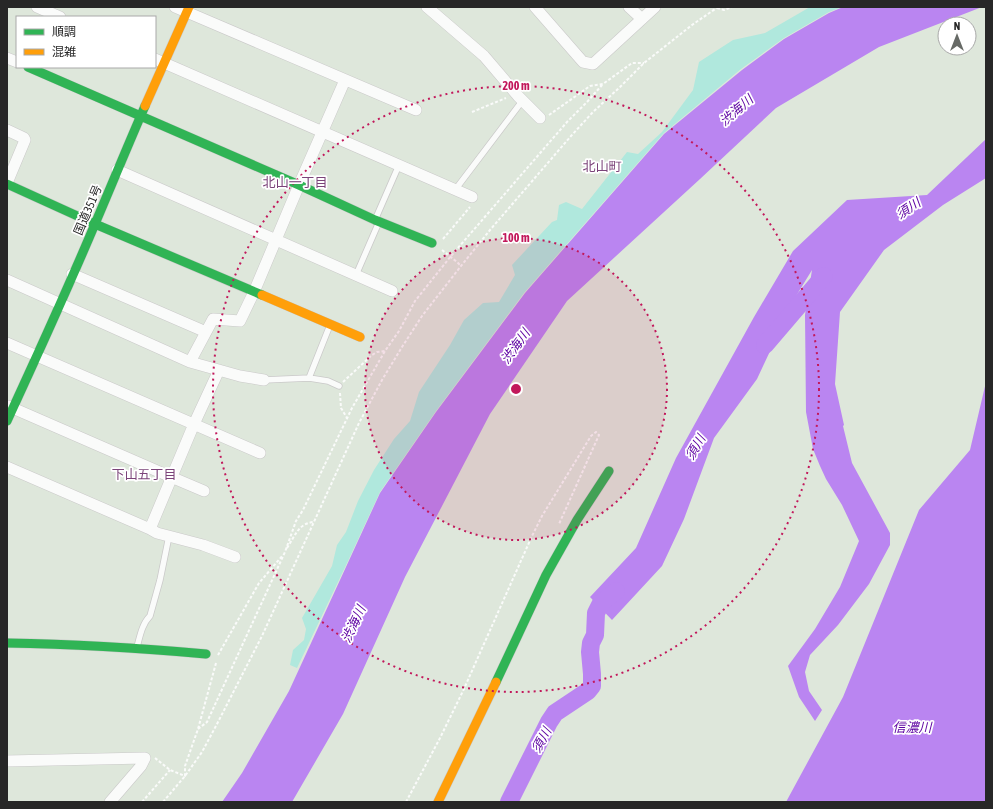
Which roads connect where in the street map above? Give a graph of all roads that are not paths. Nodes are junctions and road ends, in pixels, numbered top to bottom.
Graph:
1 (37, 7) edge
2 (175, 7) edge
3 (427, 7) edge
4 (535, 7) edge
5 (629, 7) edge
6 (655, 7) edge
7 (188, 10) edge
8 (58, 16) edge
9 (642, 19) junction
10 (160, 61) edge
11 (30, 68) edge
12 (345, 80) junction
13 (520, 97) junction
14 (416, 110) dead end
15 (141, 117) junction
16 (540, 118) road end
17 (7, 130) edge
18 (322, 132) junction
19 (399, 166) junction
20 (117, 170) junction
21 (7, 183) edge
22 (299, 185) junction
23 (455, 190) junction
24 (472, 197) road end
25 (377, 221) junction
26 (95, 224) junction
27 (276, 241) junction
28 (435, 245) road end
29 (72, 274) junction
30 (356, 275) junction
31 (7, 280) edge
32 (392, 290) dead end
33 (254, 292) junction
34 (60, 303) junction
35 (330, 324) junction
36 (206, 332) junction
37 (360, 337) dead end
38 (7, 344) edge
39 (37, 356) junction
40 (190, 362) junction
41 (219, 370) junction
42 (309, 378) junction
43 (264, 380) joint
44 (339, 386) road end
45 (10, 407) edge
46 (7, 421) edge
47 (194, 424) junction
48 (260, 453) dead end
49 (7, 467) edge
50 (609, 471) dead end
51 (172, 477) junction
52 (204, 491) dead end
53 (150, 529) junction
54 (169, 536) junction
55 (235, 557) dead end
56 (7, 643) edge
57 (137, 648) junction
58 (206, 654) dead end
59 (7, 761) edge
60 (110, 802) edge
61 (438, 802) edge

1 - 8 street
2 - 7 street
3 - 13 street
4 - 9 street
5 - 9 street
6 - 9 street
7 - 10 main road, 国道351号
7 - 12 street
10 - 15 main road, 国道351号
10 - 18 street
11 - 15 main road
12 - 14 street
12 - 18 street
13 - 16 street
13 - 23 lane
15 - 20 main road, 国道351号
15 - 22 main road
17 - 21 street
18 - 19 street
18 - 22 street
19 - 23 street
19 - 25 lane
20 - 26 main road, 国道351号
20 - 27 street
21 - 26 main road
22 - 25 main road
22 - 27 street
23 - 24 street
25 - 28 main road
25 - 30 lane
26 - 29 main road, 国道351号
26 - 33 main road
27 - 30 street
27 - 33 street
29 - 34 main road, 国道351号
29 - 36 street
30 - 32 street
31 - 34 street
33 - 35 main road
33 - 36 street
34 - 39 main road, 国道351号
34 - 40 street
35 - 37 main road
35 - 42 lane
36 - 40 street
38 - 39 street
39 - 45 main road, 国道351号
39 - 47 street
40 - 41 street
41 - 43 street
41 - 47 street
42 - 43 lane
42 - 44 lane
45 - 46 main road, 国道351号
45 - 51 street
47 - 48 street
47 - 51 street
49 - 53 street
50 - 61 main road
51 - 52 street
51 - 53 street
53 - 54 street
54 - 55 street
54 - 57 lane
56 - 57 main road
57 - 58 main road
59 - 60 street

